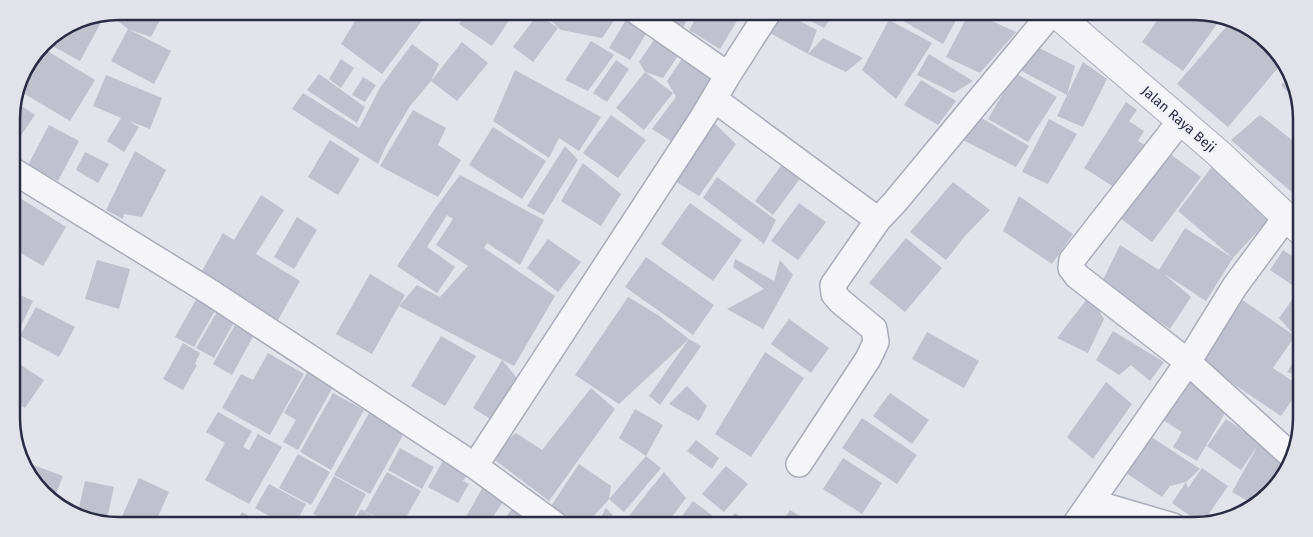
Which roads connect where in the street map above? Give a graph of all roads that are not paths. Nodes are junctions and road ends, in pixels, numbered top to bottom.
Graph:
1 (649, 20) edge
2 (763, 20) edge
3 (1046, 20) edge
4 (1064, 20) edge
5 (728, 75) junction
6 (714, 99) junction
7 (1181, 120) junction
8 (20, 175) edge
9 (878, 220) junction
10 (1293, 223) edge
11 (1293, 225) edge
12 (1188, 362) junction
13 (1287, 452) edge
14 (799, 464) dead end
15 (476, 466) junction
16 (1091, 502) junction
17 (545, 517) edge
18 (1080, 517) edge
19 (1142, 517) edge

1 - 5 street
2 - 5 street
3 - 9 street
4 - 7 street, Jalan Raya Beji
5 - 6 street
6 - 9 street
6 - 15 street
7 - 10 street, Jalan Raya Beji
7 - 12 street
8 - 15 street
9 - 14 street
11 - 12 street
12 - 13 street
12 - 16 street
15 - 17 street
16 - 18 street
16 - 19 street

